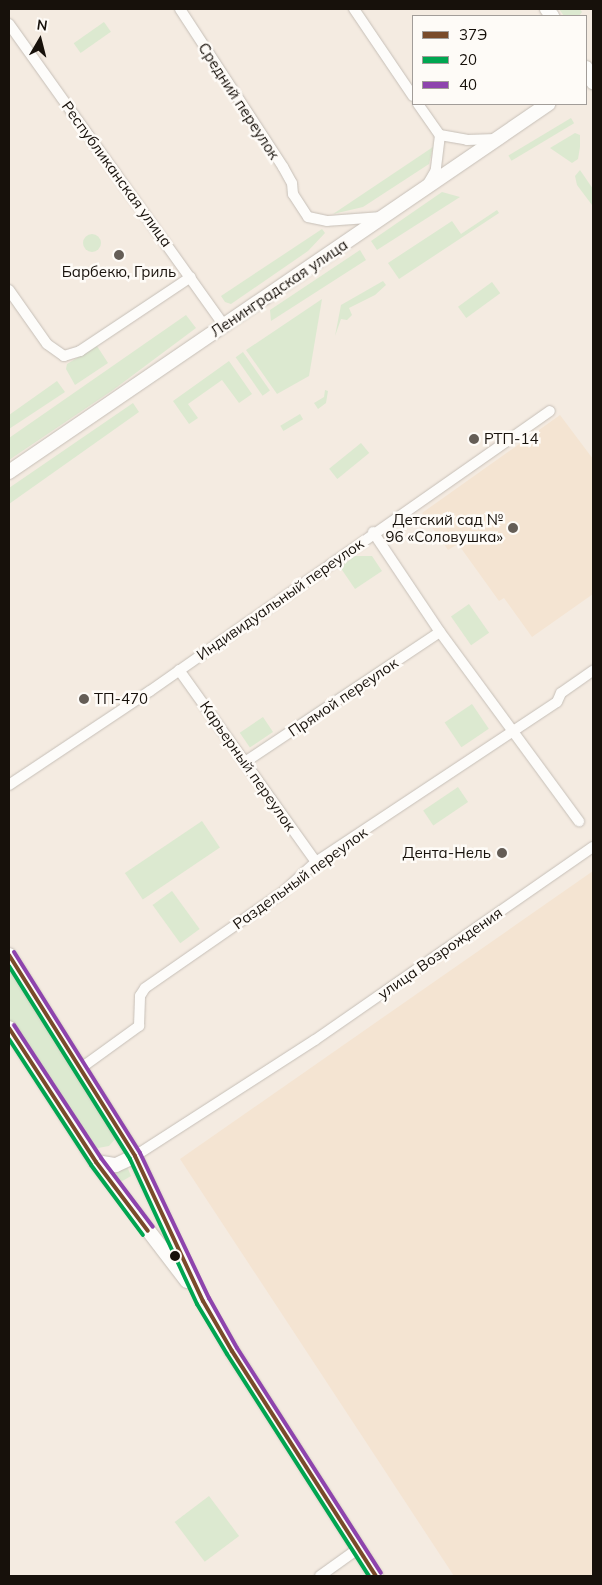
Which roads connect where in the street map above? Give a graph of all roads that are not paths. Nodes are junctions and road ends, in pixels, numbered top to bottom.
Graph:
1 (180, 9) edge
2 (354, 9) edge
3 (9, 24) edge
4 (412, 95) edge
5 (419, 105) edge
6 (547, 105) edge
7 (440, 135) junction
8 (496, 139) junction
9 (426, 187) junction
10 (383, 216) junction
11 (191, 276) junction
12 (9, 290) edge
13 (224, 325) junction
14 (550, 412) dead end
15 (9, 472) edge
16 (373, 532) junction
17 (440, 632) junction
18 (179, 670) junction
19 (593, 671) edge
20 (512, 732) junction
21 (245, 762) junction
22 (9, 784) edge
23 (579, 821) dead end
24 (593, 847) edge
25 (316, 862) junction
26 (9, 955) edge
27 (9, 1028) edge
28 (81, 1068) junction
29 (135, 1156) junction
30 (96, 1162) junction
31 (203, 1301) junction
32 (359, 1548) junction
33 (320, 1576) edge
34 (376, 1576) edge

1 - 10 street, Средний переулок
2 - 4 street
3 - 11 street, Республиканская улица
5 - 7 street
6 - 8 street, Ленинградская улица
7 - 8 street
7 - 9 street
8 - 9 street, Ленинградская улица
9 - 10 street, Ленинградская улица
10 - 13 street, Ленинградская улица
11 - 12 street
11 - 13 street, Республиканская улица
13 - 15 street, Ленинградская улица
14 - 16 street, Индивидуальный переулок
16 - 17 street
16 - 18 street, Индивидуальный переулок
17 - 20 street
17 - 21 street, Прямой переулок
18 - 21 street, Карьерный переулок
18 - 22 street, Индивидуальный переулок
19 - 20 street, Раздельный переулок
20 - 23 street
20 - 25 street, Раздельный переулок
21 - 25 street, Карьерный переулок
24 - 29 street, улица Возрождения
25 - 28 street, Раздельный переулок
26 - 28 street
27 - 30 street
28 - 29 street
29 - 30 street
29 - 31 street
30 - 31 street
31 - 32 street
32 - 33 street
32 - 34 street

